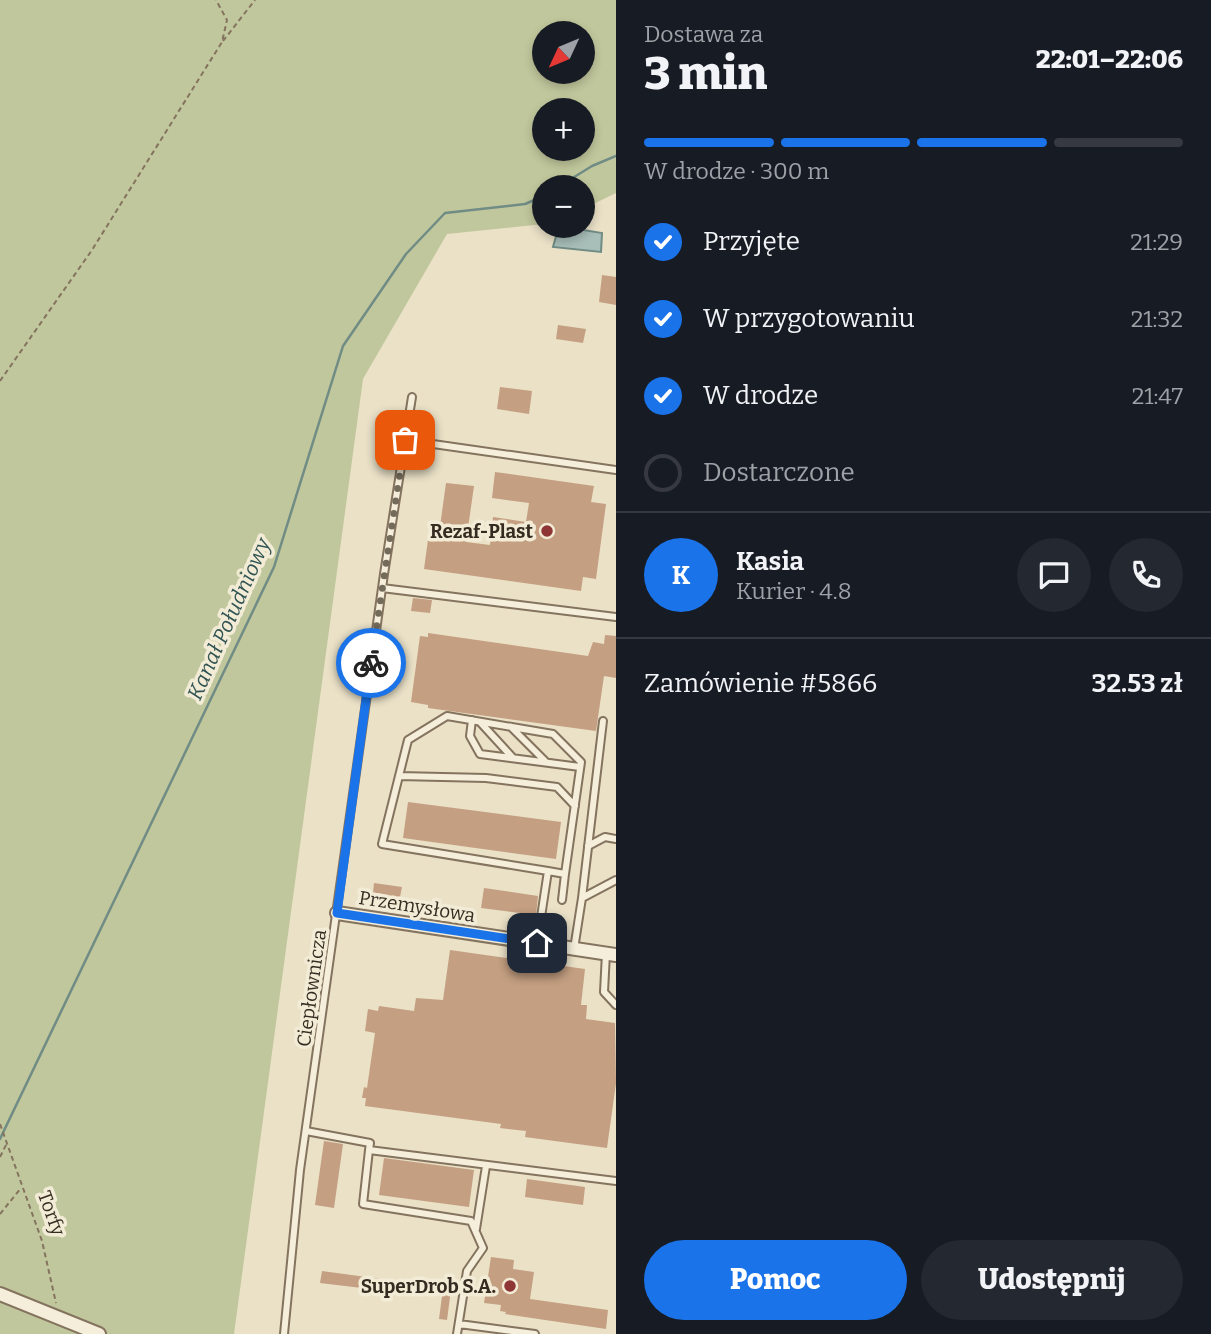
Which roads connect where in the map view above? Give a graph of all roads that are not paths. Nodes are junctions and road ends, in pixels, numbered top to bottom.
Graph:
1 (412, 397) dead end
2 (405, 440) junction
3 (616, 470) edge
4 (382, 588) junction
5 (616, 617) edge
6 (476, 721) junction
7 (603, 721) dead end
8 (511, 727) junction
9 (513, 758) junction
10 (546, 763) junction
11 (580, 767) junction
12 (399, 776) junction
13 (575, 806) junction
14 (616, 839) edge
15 (589, 846) junction
16 (548, 871) junction
17 (565, 873) junction
18 (616, 880) edge
19 (582, 898) junction
20 (562, 900) dead end
21 (337, 913) junction
22 (537, 943) junction
23 (574, 949) junction
24 (611, 954) edge
25 (616, 1005) edge
26 (306, 1131) junction
27 (369, 1150) junction
28 (486, 1166) junction
29 (616, 1181) edge
30 (476, 1229) junction
31 (0, 1294) edge
32 (459, 1324) junction
33 (526, 1333) edge
34 (99, 1334) edge
35 (284, 1334) edge
36 (457, 1334) edge
37 (535, 1334) edge

1 - 2 lane, Ciepłownicza
2 - 3 lane
2 - 4 lane, Ciepłownicza
4 - 5 lane
4 - 21 lane, Ciepłownicza
6 - 8 lane
6 - 9 lane
6 - 9 lane
6 - 12 lane
7 - 15 lane
8 - 10 lane
8 - 11 lane
9 - 10 lane
10 - 11 lane
11 - 13 lane
12 - 13 lane
12 - 16 lane
13 - 17 lane
14 - 15 lane
15 - 19 lane
16 - 17 lane
16 - 22 lane
17 - 20 lane
18 - 19 lane
19 - 23 lane
21 - 22 street, Przemysłowa
21 - 26 lane, Ciepłownicza
22 - 23 street, Przemysłowa
23 - 24 street, Przemysłowa
24 - 25 lane
26 - 27 lane
26 - 35 lane, Ciepłownicza
27 - 28 lane
27 - 30 lane
28 - 29 lane
28 - 30 lane
30 - 32 lane
31 - 34 street
32 - 33 lane
32 - 36 lane
33 - 37 lane

